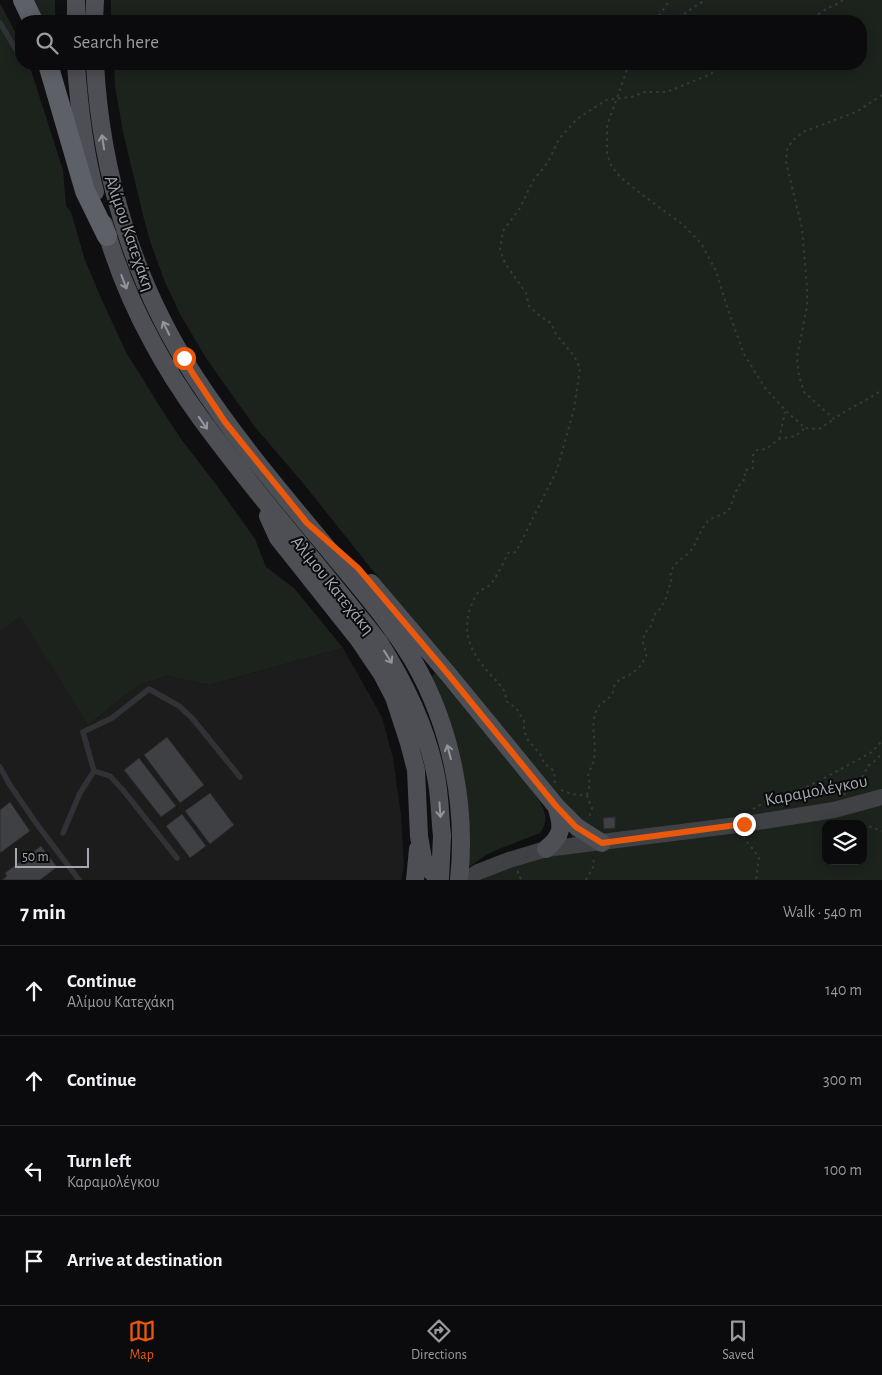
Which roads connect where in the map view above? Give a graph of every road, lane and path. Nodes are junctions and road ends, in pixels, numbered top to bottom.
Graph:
1 (23, 0) edge
2 (76, 0) edge
3 (95, 0) edge
4 (670, 0) edge
5 (705, 0) edge
6 (843, 0) edge
7 (30, 15) edge
8 (76, 15) edge
9 (94, 15) edge
10 (659, 15) edge
11 (682, 15) edge
12 (817, 15) edge
13 (0, 23) edge
14 (15, 48) edge
15 (50, 70) edge
16 (76, 70) edge
17 (95, 70) edge
18 (627, 70) edge
19 (715, 70) edge
20 (882, 95) edge
21 (616, 98) junction
22 (107, 236) junction
23 (882, 390) edge
24 (786, 411) junction
25 (834, 419) junction
26 (805, 428) junction
27 (779, 439) junction
28 (257, 491) junction
29 (307, 523) junction
30 (882, 741) edge
31 (882, 753) edge
32 (0, 767) edge
33 (94, 771) junction
34 (240, 778) dead end
35 (555, 784) dead end
36 (587, 796) junction
37 (882, 797) edge
38 (558, 798) junction
39 (834, 810) junction
40 (589, 821) dead end
41 (867, 825) edge
42 (746, 829) junction
43 (882, 831) edge
44 (63, 833) dead end
45 (419, 836) junction
46 (598, 847) junction
47 (546, 850) junction
48 (177, 858) dead end
49 (517, 866) dead end
50 (439, 879) edge
51 (79, 880) edge
52 (415, 880) edge
53 (459, 880) edge
54 (465, 880) edge
55 (522, 880) edge
56 (586, 880) edge
57 (756, 880) edge

1 - 7 highway
2 - 8 main road
3 - 9 main road
4 - 10 path
5 - 11 path
6 - 12 path
13 - 14 lane
15 - 22 highway
16 - 22 main road, Αλίμου Κατεχάκη
29 -> 17 main road, Αλίμου Κατεχάκη
18 - 21 path
19 - 21 path
20 - 25 path
21 - 24 path
21 - 35 path
22 -> 28 main road, Αλίμου Κατεχάκη
23 - 25 path
24 - 26 path
24 - 27 path
25 - 26 path
26 - 27 path
27 - 36 path
28 - 45 main road
28 -> 50 main road, Αλίμου Κατεχάκη, bridge
29 - 38 main road
53 -> 29 main road, Αλίμου Κατεχάκη
30 - 42 path
31 - 39 path
32 - 51 lane
33 - 34 lane
33 - 44 lane
33 - 48 lane
36 - 38 path
36 - 40 path
37 - 39 street, Καραμολέγκου
38 - 46 main road
38 - 47 main road
39 - 42 street, Καραμολέγκου
41 - 43 path
42 - 46 street, Καραμολέγκου
42 - 57 path
45 - 50 main road
45 - 52 main road
46 - 47 street, Καραμολέγκου
46 - 56 path
47 - 54 street, Καραμολέγκου
49 - 55 path

